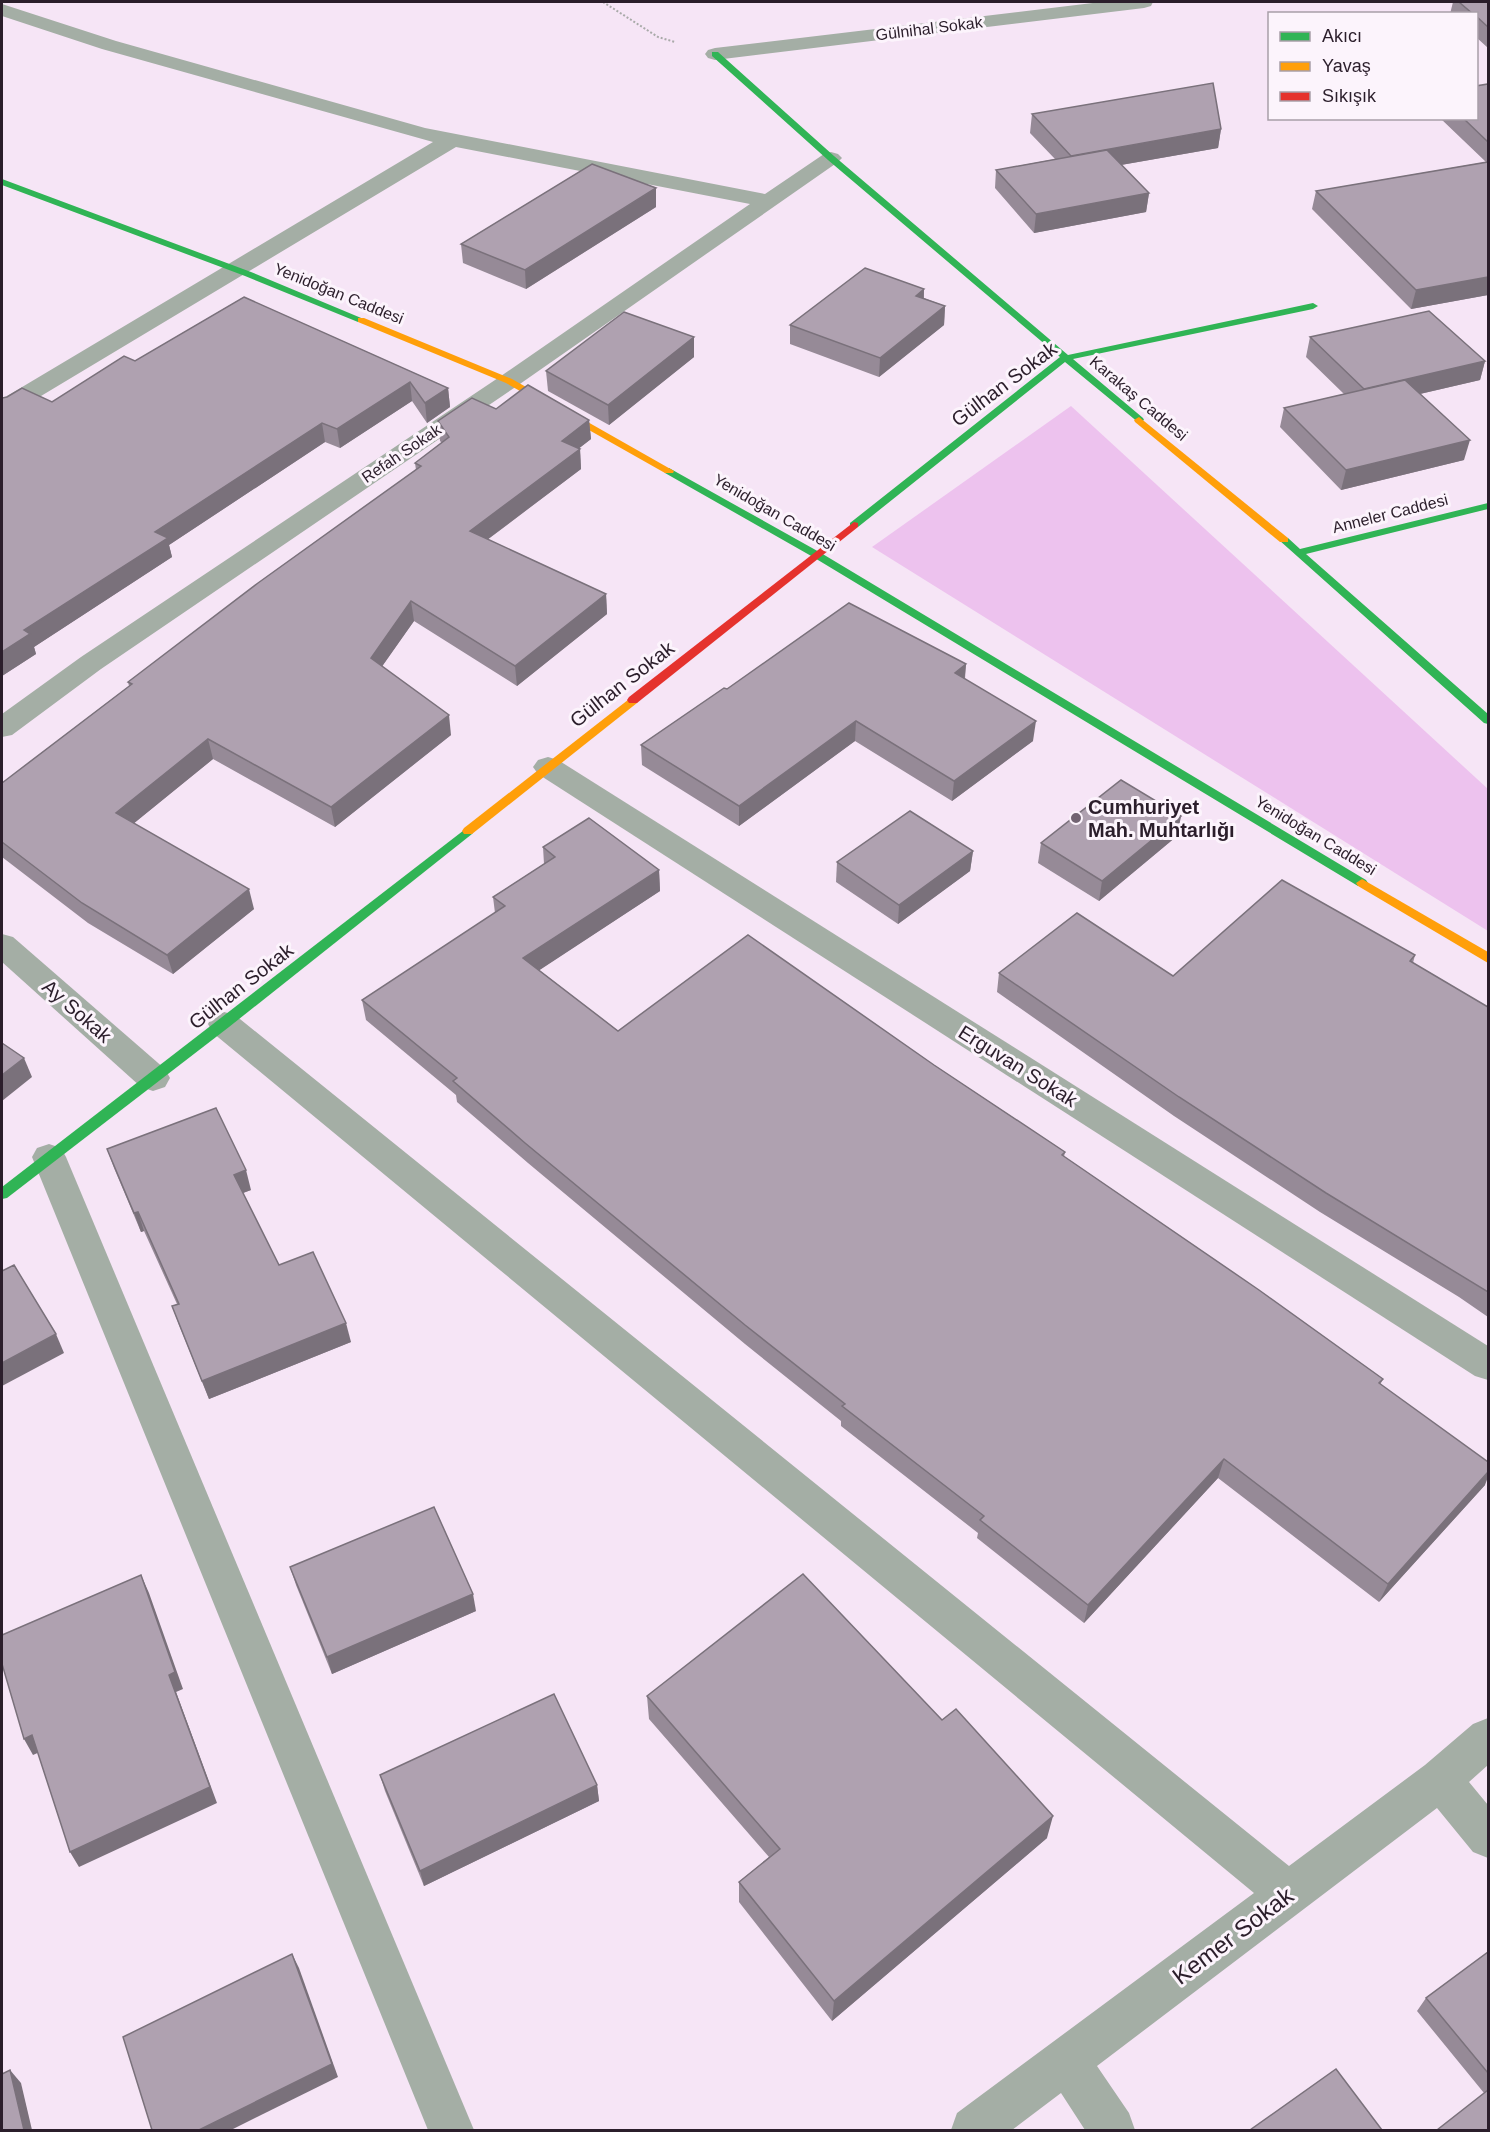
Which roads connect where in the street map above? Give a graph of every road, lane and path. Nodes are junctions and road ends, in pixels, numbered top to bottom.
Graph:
1 (603, 2) edge
2 (1144, 2) edge
3 (2, 10) edge
4 (716, 54) junction
5 (452, 140) junction
6 (831, 158) junction
7 (4, 185) edge
8 (769, 201) junction
9 (238, 270) junction
10 (1313, 306) dead end
11 (1065, 358) junction
12 (509, 381) junction
13 (2, 409) edge
14 (1488, 506) edge
15 (1299, 552) junction
16 (817, 555) junction
17 (1488, 720) edge
18 (2, 728) edge
19 (548, 767) junction
20 (2, 945) edge
21 (1488, 958) edge
22 (224, 1024) junction
23 (153, 1078) junction
24 (50, 1158) junction
25 (2, 1194) edge
26 (1488, 1365) edge
27 (1488, 1738) edge
28 (1440, 1780) junction
29 (1488, 1838) edge
30 (1288, 1894) junction
31 (1067, 2061) junction
32 (451, 2130) edge
33 (975, 2130) edge
34 (1112, 2130) edge

1 - 4 path
2 - 4 street, Gülnihal Sokak
3 - 5 street
4 - 6 street, Karakaş Caddesi
5 - 8 street
5 - 9 street
6 - 8 street, Refah Sokak
6 - 11 street, Karakaş Caddesi
7 - 9 street, Yenidoğan Caddesi
8 - 12 street, Refah Sokak
9 - 12 street, Yenidoğan Caddesi
9 - 13 street
10 - 11 street, Gülhan Sokak
11 - 15 street, Karakaş Caddesi
11 - 16 street, Gülhan Sokak
12 - 16 street, Yenidoğan Caddesi
12 - 18 street, Refah Sokak
14 - 15 street, Anneler Caddesi
15 - 17 street, Karakaş Caddesi
16 - 19 street, Gülhan Sokak
16 - 21 street, Yenidoğan Caddesi
19 - 22 street, Gülhan Sokak
19 - 26 street, Erguvan Sokak
20 - 23 street, Ay Sokak
22 - 23 street, Gülhan Sokak
22 - 30 street
23 - 24 street, Gülhan Sokak
24 - 25 street, Gülhan Sokak
24 - 32 street
27 - 28 street, Kemer Sokak
28 - 29 street
28 - 30 street, Kemer Sokak
30 - 31 street, Kemer Sokak
31 - 33 street, Kemer Sokak
31 - 34 street

